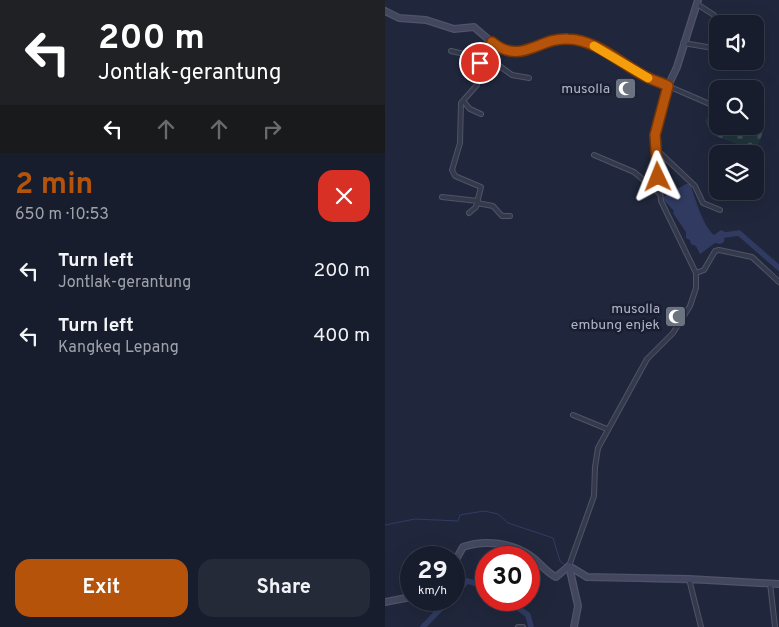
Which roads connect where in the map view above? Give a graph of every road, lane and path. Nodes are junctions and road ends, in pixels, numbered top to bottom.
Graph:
1 (697, 2) edge
2 (385, 11) edge
3 (714, 15) edge
4 (492, 42) junction
5 (683, 43) junction
6 (709, 47) edge
7 (451, 51) dead end
8 (485, 59) junction
9 (529, 78) dead end
10 (668, 86) junction
11 (463, 101) junction
12 (709, 103) edge
13 (481, 114) dead end
14 (657, 150) junction
15 (594, 155) dead end
16 (660, 194) junction
17 (442, 197) dead end
18 (477, 202) junction
19 (720, 210) dead end
20 (469, 213) dead end
21 (510, 216) dead end
22 (696, 273) junction
23 (779, 282) edge
24 (573, 415) dead end
25 (607, 429) junction
26 (465, 546) edge
27 (569, 566) junction
28 (689, 582) junction
29 (770, 584) junction
30 (779, 584) edge
31 (400, 599) edge
32 (385, 602) edge
33 (574, 627) edge
34 (701, 627) edge
35 (775, 627) edge

1 - 3 street
1 - 5 street
2 - 4 street
4 - 8 street
4 - 10 street
5 - 6 street
5 - 10 street
7 - 8 street
8 - 9 street
8 - 11 street
10 - 12 street
10 - 14 street
11 - 13 street
11 - 18 street
14 - 16 street
14 - 19 street
15 - 16 street
16 - 22 street
17 - 18 street
18 - 20 street
18 - 21 street
22 - 23 street
22 - 25 street
24 - 25 street
25 - 27 street
26 - 27 street
27 - 28 street
27 - 33 street
28 - 29 street
28 - 34 street
29 - 30 street
29 - 35 street
31 - 32 street

